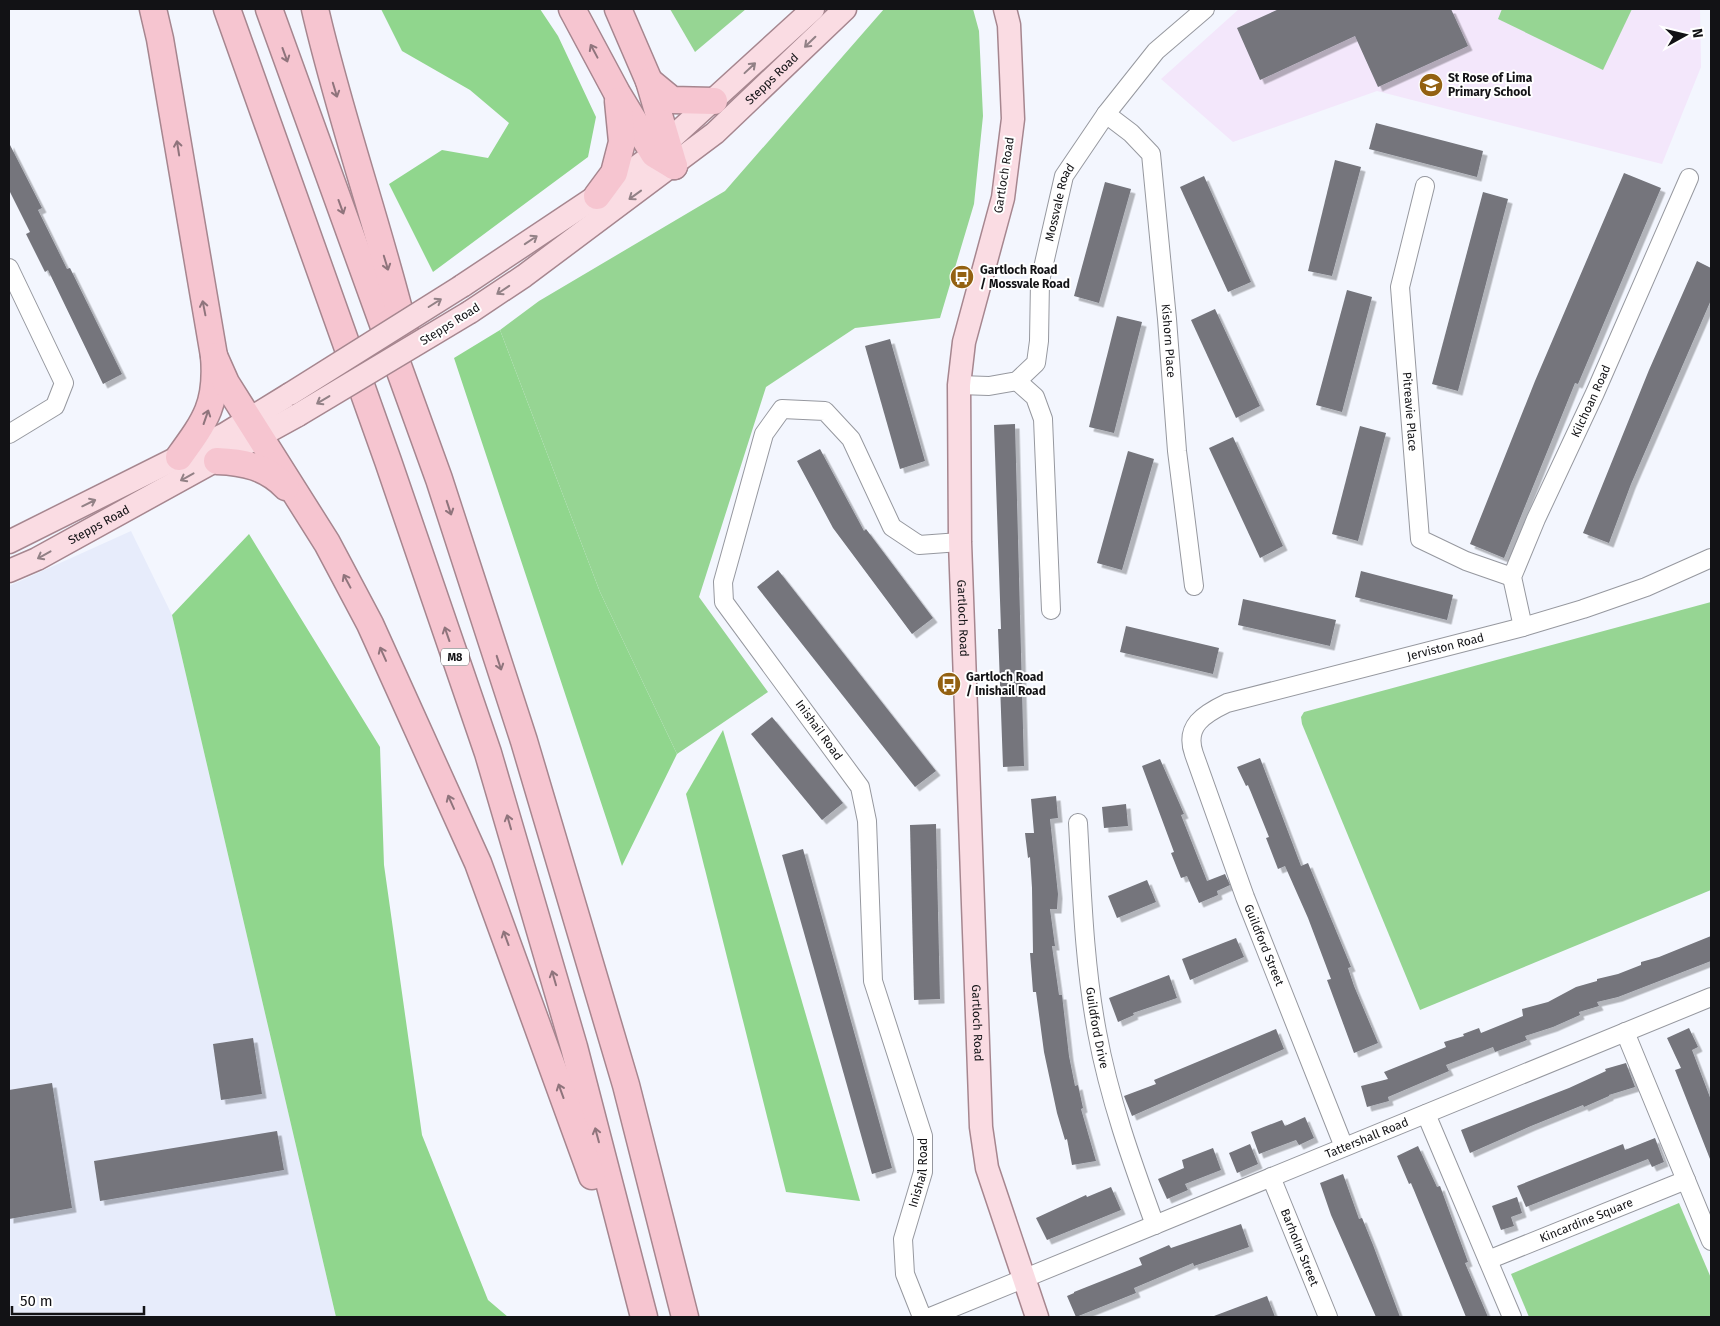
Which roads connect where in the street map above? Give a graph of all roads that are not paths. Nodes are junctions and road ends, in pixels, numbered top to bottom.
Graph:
1 (153, 9) edge
2 (227, 9) edge
3 (269, 9) edge
4 (315, 9) edge
5 (572, 9) edge
6 (618, 9) edge
7 (813, 9) edge
8 (845, 9) edge
9 (1005, 9) edge
10 (1205, 9) edge
11 (649, 81) junction
12 (616, 93) junction
13 (714, 101) junction
14 (1106, 114) junction
15 (666, 154) junction
16 (1689, 178) dead end
17 (1425, 186) dead end
18 (596, 196) junction
19 (9, 268) edge
20 (214, 356) junction
21 (1018, 381) junction
22 (959, 385) junction
23 (255, 428) junction
24 (9, 434) edge
25 (179, 457) junction
26 (217, 461) junction
27 (439, 479) junction
28 (300, 502) junction
29 (9, 542) edge
30 (960, 542) junction
31 (1711, 558) edge
32 (9, 571) edge
33 (1512, 577) junction
34 (1194, 586) dead end
35 (1051, 610) dead end
36 (1523, 627) junction
37 (1189, 741) joint
38 (1078, 823) dead end
39 (1711, 997) edge
40 (1624, 1032) junction
41 (1426, 1114) junction
42 (1344, 1147) junction
43 (1271, 1177) junction
44 (1686, 1180) junction
45 (1154, 1225) junction
46 (1711, 1241) edge
47 (1488, 1260) junction
48 (1024, 1279) junction
49 (644, 1317) edge
50 (685, 1317) edge
51 (922, 1317) edge
52 (930, 1317) edge
53 (1037, 1317) edge
54 (1328, 1317) edge
55 (1512, 1317) edge

20 -> 1 highway
49 -> 2 highway, M8
3 -> 27 highway
4 -> 27 highway
12 -> 5 highway
6 - 11 highway
13 -> 7 main road, Stepps Road
8 -> 15 main road, Stepps Road
9 - 22 main road, Gartloch Road
10 - 14 street, Mossvale Road
11 - 13 highway
11 - 15 highway
12 - 15 highway
12 - 18 highway
13 - 15 main road, Stepps Road
14 - 21 street, Mossvale Road
14 - 34 street, Kishorn Place
15 - 18 main road, Stepps Road
15 -> 23 main road, Stepps Road, bridge
16 - 33 street, Kilchoan Road
17 - 33 street, Pitreavie Place
23 -> 18 main road, Stepps Road, bridge
19 - 24 street
20 - 23 highway
25 -> 20 highway
21 - 22 street
21 - 35 street
22 - 30 main road, Gartloch Road
23 - 25 main road, Stepps Road
23 - 26 main road, Stepps Road
23 - 28 highway
29 -> 25 main road, Stepps Road
26 - 28 highway
26 -> 32 main road, Stepps Road
27 -> 50 highway
49 -> 28 highway
30 - 48 main road, Gartloch Road
30 - 51 street, Inishail Road
31 - 36 street, Jerviston Road
33 - 36 street
36 - 37 street, Jerviston Road
37 - 42 street, Guildford Street
38 - 45 street, Guildford Drive
39 - 40 street, Tattershall Road
40 - 41 street, Tattershall Road
40 - 44 street
41 - 42 street, Tattershall Road
41 - 47 street
42 - 43 street, Tattershall Road
43 - 45 street, Tattershall Road
43 - 54 street, Barholm Street
44 - 46 street
44 - 47 street, Kincardine Square
45 - 48 street, Tattershall Road
47 - 55 street
48 - 52 street, Tattershall Road
48 - 53 main road, Gartloch Road

